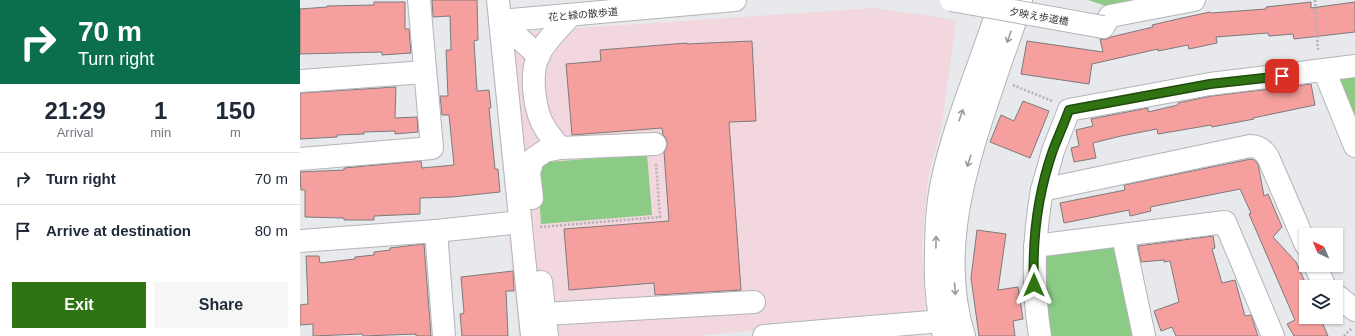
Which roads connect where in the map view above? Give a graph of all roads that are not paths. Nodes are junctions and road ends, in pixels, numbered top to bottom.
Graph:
1 (419, 0) edge
2 (735, 0) edge
3 (951, 0) edge
4 (1001, 0) edge
5 (1021, 0) edge
6 (1194, 0) edge
7 (499, 11) edge
8 (571, 15) junction
9 (539, 56) junction
10 (1355, 66) edge
11 (1324, 70) junction
12 (425, 72) junction
13 (300, 81) edge
14 (654, 144) road end
15 (1355, 146) edge
16 (560, 148) junction
17 (300, 159) edge
18 (1042, 190) junction
19 (528, 225) junction
20 (1299, 229) edge
21 (436, 230) junction
22 (1123, 236) junction
23 (300, 241) edge
24 (1035, 246) junction
25 (754, 302) dead end
26 (1343, 305) edge
27 (545, 314) junction
28 (1353, 319) edge
29 (952, 328) edge
30 (863, 332) edge
31 (803, 334) edge
32 (444, 336) edge
33 (532, 336) edge
34 (547, 336) edge
35 (764, 336) edge
36 (1040, 336) edge
37 (1144, 336) edge
38 (1273, 336) edge

1 - 12 street
2 - 8 street, 花と緑の散歩道
3 - 6 street, 夕映え歩道橋, bridge
29 -> 4 street
5 -> 29 street
7 - 8 street, 花と緑の散歩道
7 - 9 street
7 - 19 street
8 - 9 street
9 - 16 street
10 - 11 street
11 - 15 street
11 - 18 street
12 - 13 street
12 - 17 street
14 - 16 street
16 - 19 street
18 - 20 street
18 - 24 street
19 - 21 street
19 - 27 street
19 - 33 street
21 - 23 street
21 - 32 street
22 - 24 street
22 - 37 street
22 - 38 street
24 - 36 street
25 - 27 street
26 - 28 street
27 - 34 street
29 - 30 street
30 - 31 street
31 - 35 street

